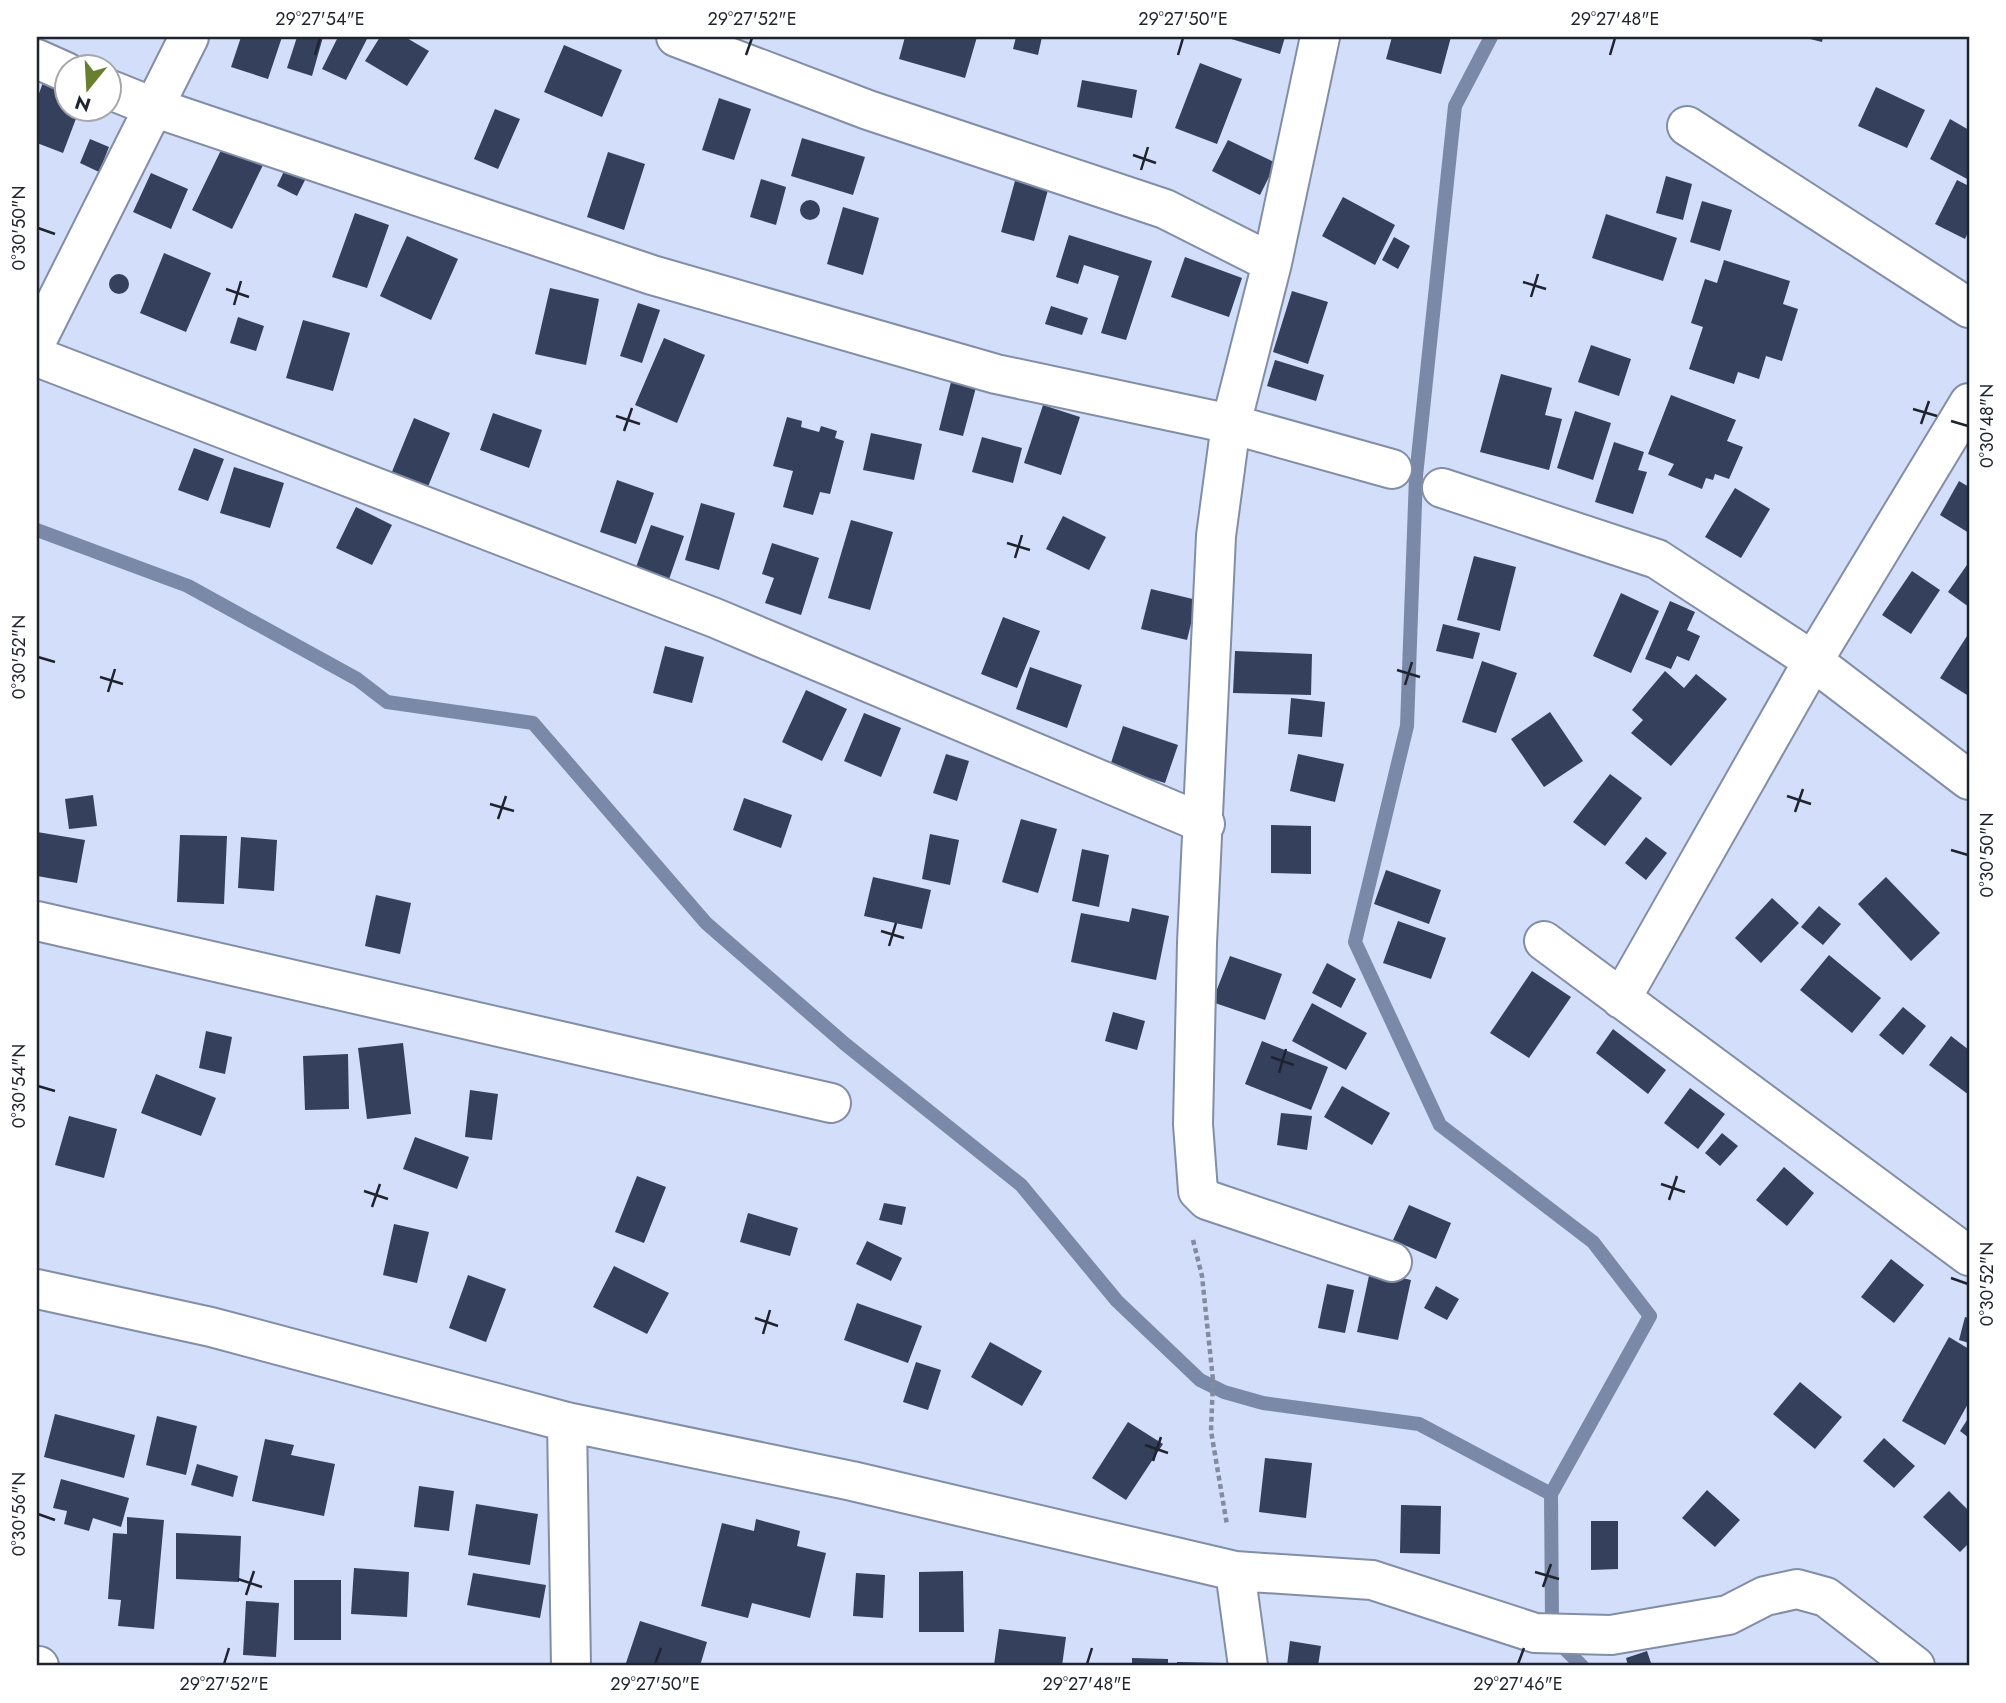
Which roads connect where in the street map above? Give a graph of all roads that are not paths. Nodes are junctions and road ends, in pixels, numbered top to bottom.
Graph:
1 (189, 37) edge
2 (676, 37) edge
3 (1320, 37) edge
4 (122, 95) edge
5 (153, 107) junction
6 (1687, 126) dead end
7 (1272, 262) junction
8 (1969, 308) edge
9 (37, 340) edge
10 (37, 357) edge
11 (1969, 403) edge
12 (1231, 424) junction
13 (1392, 469) dead end
14 (1442, 488) dead end
15 (1813, 661) junction
16 (1969, 780) edge
17 (1205, 824) junction
18 (37, 921) edge
19 (1544, 941) dead end
20 (1621, 999) junction
21 (831, 1103) dead end
22 (1969, 1256) edge
23 (1392, 1262) dead end
24 (37, 1289) edge
25 (567, 1422) junction
26 (1236, 1571) junction
27 (571, 1666) edge
28 (1248, 1666) edge
29 (1915, 1666) edge

1 - 5 street
2 - 7 street
3 - 7 street
4 - 5 street
5 - 9 street
5 - 12 street
6 - 8 street
7 - 12 street
10 - 17 street
11 - 15 street
12 - 13 street
12 - 17 street
14 - 15 street
15 - 16 street
15 - 20 street
17 - 23 street
18 - 21 street
19 - 20 street
20 - 22 street
24 - 25 street
25 - 26 street
25 - 27 street
26 - 28 street
26 - 29 street

